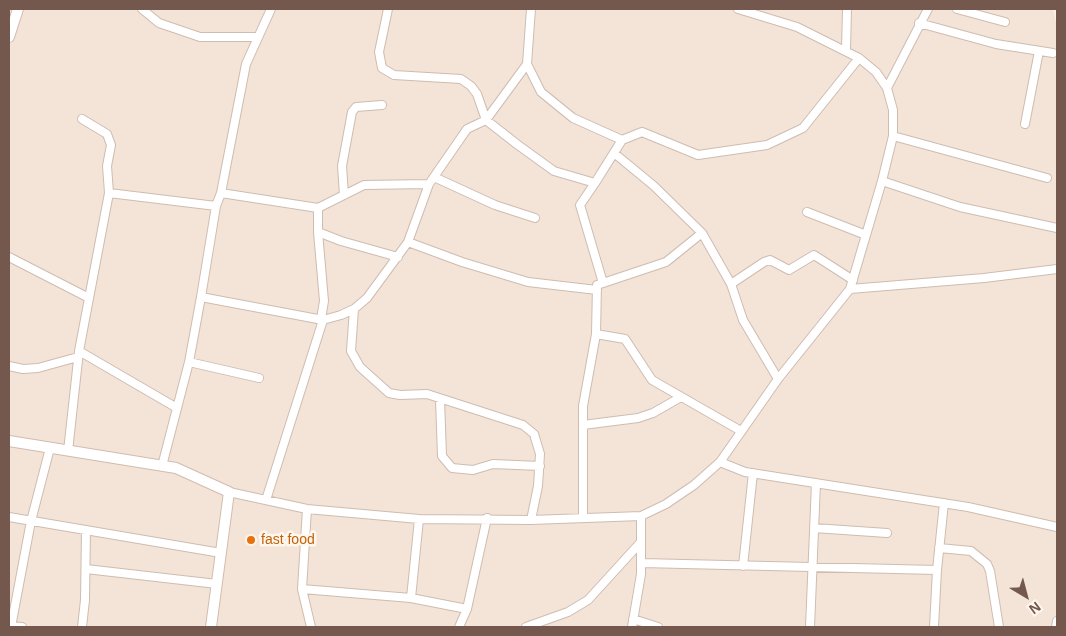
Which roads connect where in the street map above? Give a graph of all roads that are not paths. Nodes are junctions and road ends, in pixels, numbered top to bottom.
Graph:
1 (142, 9) edge
2 (388, 9) edge
3 (531, 9) edge
4 (738, 9) edge
5 (846, 9) edge
6 (928, 9) edge
7 (957, 9) edge
8 (269, 10) edge
9 (14, 12) edge
10 (1005, 22) dead end
11 (919, 23) junction
12 (9, 37) edge
13 (258, 37) junction
14 (846, 50) junction
15 (1039, 51) junction
16 (1053, 53) dead end
17 (859, 58) junction
18 (527, 64) junction
19 (887, 88) junction
20 (382, 105) dead end
21 (82, 118) dead end
22 (486, 120) junction
23 (1025, 124) dead end
24 (892, 136) junction
25 (622, 140) junction
26 (614, 153) junction
27 (1047, 178) dead end
28 (431, 180) junction
29 (882, 181) junction
30 (595, 183) junction
31 (109, 193) junction
32 (221, 193) junction
33 (344, 195) junction
34 (216, 206) junction
35 (318, 208) junction
36 (807, 212) dead end
37 (534, 218) dead end
38 (1057, 228) edge
39 (318, 232) junction
40 (702, 233) junction
41 (866, 235) junction
42 (408, 242) junction
43 (9, 257) edge
44 (398, 257) junction
45 (1057, 269) edge
46 (852, 280) junction
47 (603, 283) junction
48 (731, 284) junction
49 (850, 289) junction
50 (597, 290) junction
51 (201, 297) junction
52 (89, 298) junction
53 (354, 309) junction
54 (322, 319) junction
55 (596, 334) junction
56 (79, 354) junction
57 (189, 362) junction
58 (9, 366) edge
59 (260, 378) dead end
60 (778, 379) junction
61 (681, 397) junction
62 (440, 400) junction
63 (177, 408) junction
64 (583, 426) junction
65 (741, 431) junction
66 (9, 441) edge
67 (50, 448) junction
68 (68, 451) junction
69 (720, 462) junction
70 (162, 466) junction
71 (540, 466) junction
72 (753, 473) junction
73 (816, 483) junction
74 (229, 492) junction
75 (266, 500) junction
76 (944, 503) junction
77 (307, 509) junction
78 (641, 516) junction
79 (9, 517) edge
80 (583, 517) junction
81 (487, 518) junction
82 (419, 519) junction
83 (531, 520) junction
84 (31, 521) junction
85 (1057, 527) edge
86 (814, 528) junction
87 (86, 530) junction
88 (888, 533) dead end
89 (640, 543) junction
90 (939, 548) junction
91 (221, 553) junction
92 (642, 563) junction
93 (743, 566) junction
94 (812, 568) junction
95 (86, 569) junction
96 (937, 570) junction
97 (217, 584) junction
98 (302, 589) junction
99 (411, 598) junction
100 (12, 600) edge
101 (467, 609) junction
102 (1057, 621) edge
103 (632, 623) edge
104 (11, 627) edge
105 (22, 627) edge
106 (82, 627) edge
107 (211, 627) edge
108 (311, 627) edge
109 (459, 627) edge
110 (526, 627) edge
111 (658, 627) edge
112 (810, 627) edge
113 (934, 627) edge
114 (999, 627) edge
115 (1056, 627) edge

1 - 13 street
2 - 22 street
3 - 18 street
4 - 14 street
5 - 14 street
6 - 11 street
7 - 10 street
8 - 13 street
9 - 12 street
11 - 15 street
11 - 19 street
13 - 32 street
14 - 17 street
15 - 16 street
15 - 23 street
17 - 19 street
17 - 25 street
18 - 22 street
18 - 25 street
19 - 24 street
20 - 33 street
21 - 31 street
22 - 28 street
22 - 30 street
24 - 27 street
24 - 29 street
25 - 26 street
26 - 30 street
26 - 40 street
28 - 33 street
28 - 37 street
28 - 42 street
29 - 38 street
29 - 41 street
30 - 47 street
31 - 34 street
31 - 52 street
32 - 34 street
32 - 35 street
33 - 35 street
34 - 51 street
35 - 39 street
36 - 41 street
39 - 44 street
39 - 54 street
40 - 47 street
40 - 48 street
41 - 46 street
42 - 44 street
42 - 50 street
43 - 52 street
44 - 53 street
45 - 49 street
46 - 48 street
46 - 49 street
47 - 50 street
48 - 60 street
49 - 60 street
50 - 55 street
51 - 54 street
51 - 57 street
52 - 56 street
53 - 54 street
53 - 62 street
54 - 75 street
55 - 61 street
55 - 64 street
56 - 58 street
56 - 63 street
56 - 68 street
57 - 59 street
57 - 63 street
60 - 65 street
61 - 64 street
61 - 65 street
62 - 71 street
62 - 71 street
63 - 70 street
64 - 80 street
65 - 69 street
66 - 67 street
67 - 68 street
67 - 84 street
68 - 70 street
69 - 72 street
69 - 78 street
70 - 74 street
71 - 83 street
72 - 73 street
72 - 93 street
73 - 76 street
73 - 86 street
74 - 75 street
74 - 91 street
75 - 77 street
76 - 85 street
76 - 90 street
77 - 82 street
77 - 98 street
78 - 80 street
78 - 89 street
79 - 84 street
80 - 83 street
81 - 82 street
81 - 83 street
81 - 101 street
82 - 99 street
84 - 87 street
84 - 100 street
86 - 88 street
86 - 94 street
87 - 91 street
87 - 95 street
89 - 92 street
89 - 110 street
90 - 96 street
90 - 114 street
91 - 97 street
92 - 93 street
92 - 103 street
93 - 94 street
94 - 96 street
94 - 112 street
95 - 97 street
95 - 106 street
96 - 113 street
97 - 107 street
98 - 99 street
98 - 108 street
99 - 101 street
100 - 104 street
101 - 109 street
102 - 115 street
103 - 111 street
104 - 105 street

